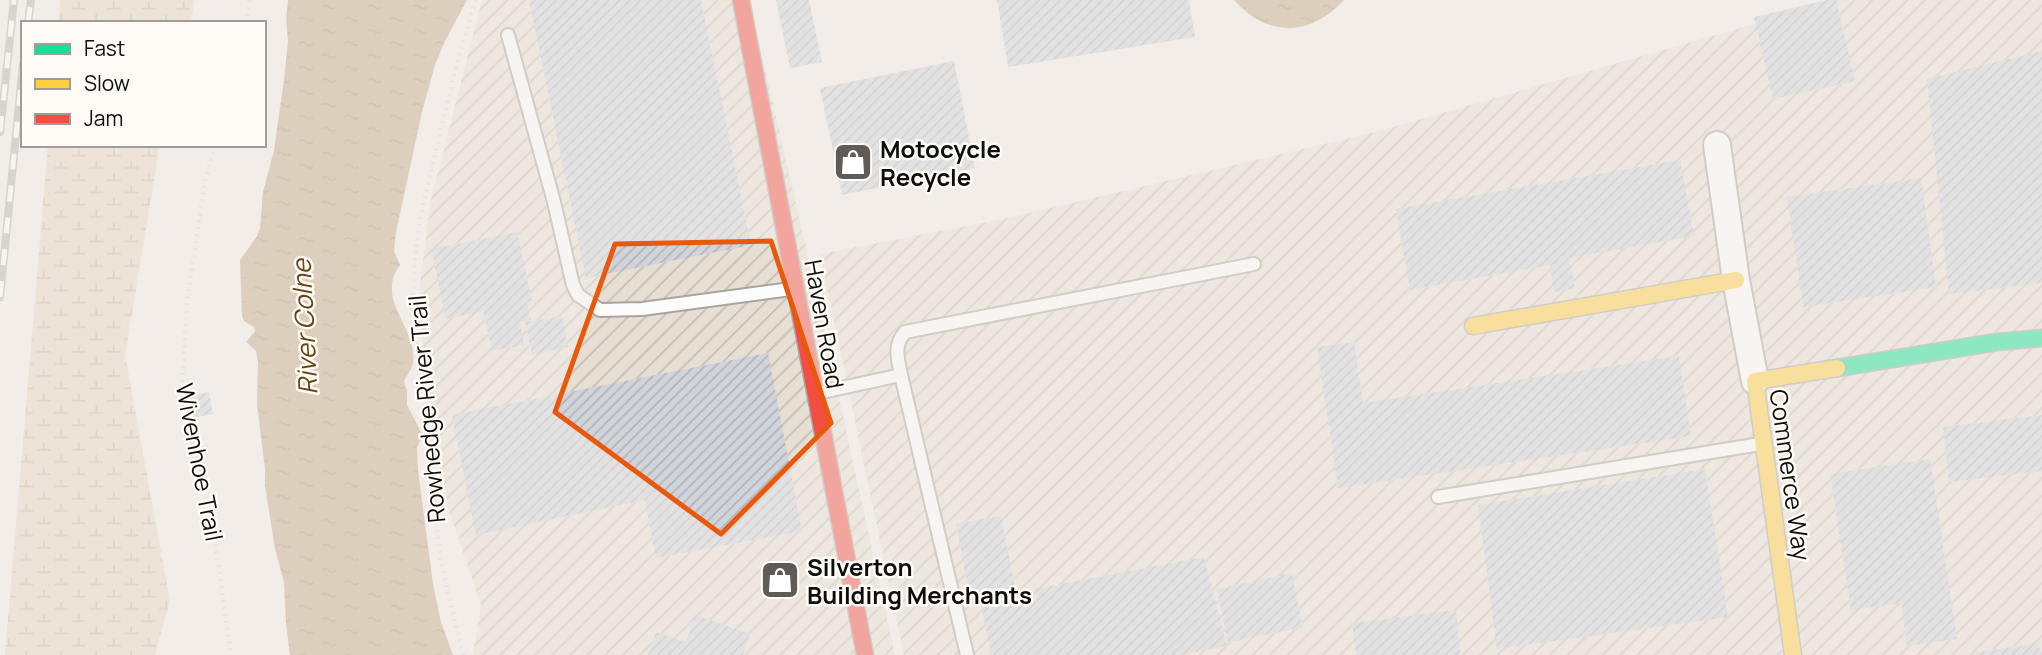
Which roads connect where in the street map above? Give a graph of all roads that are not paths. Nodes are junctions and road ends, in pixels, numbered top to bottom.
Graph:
1 (741, 0) edge
2 (508, 35) dead end
3 (1717, 145) dead end
4 (1254, 264) dead end
5 (1736, 280) junction
6 (795, 289) junction
7 (1472, 326) dead end
8 (2042, 338) edge
9 (901, 375) junction
10 (1755, 381) junction
11 (814, 394) junction
12 (1763, 444) junction
13 (1438, 497) dead end
14 (865, 655) edge
15 (967, 655) edge
16 (1793, 655) edge

1 - 6 street, Haven Road
2 - 6 lane
3 - 5 street
4 - 9 lane
5 - 7 street
5 - 10 street
6 - 11 street, Haven Road
8 - 10 street, Commerce Way
9 - 11 lane
9 - 15 lane
10 - 12 street, Commerce Way
11 - 14 street, Haven Road
12 - 13 lane
12 - 16 street, Commerce Way

